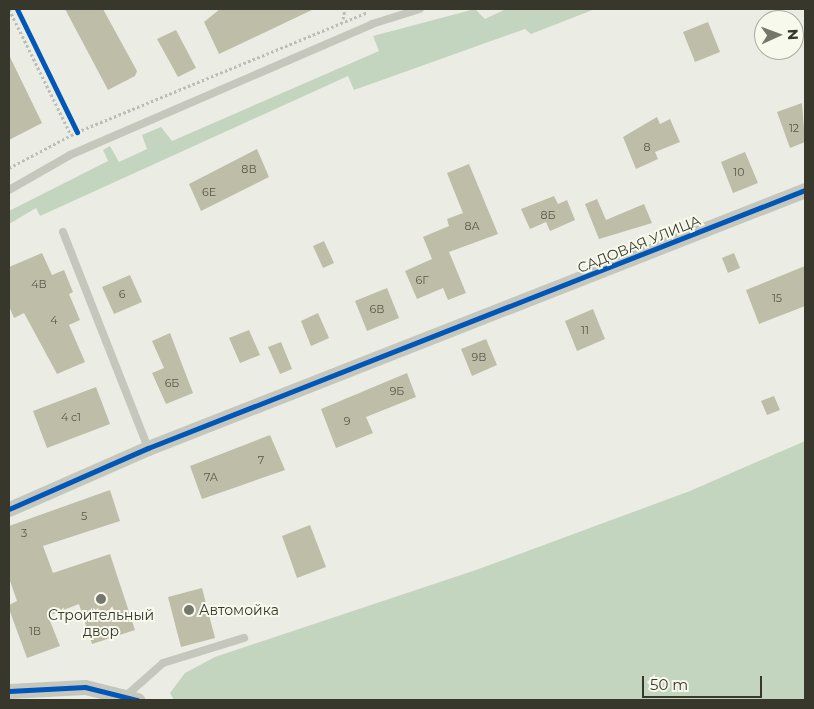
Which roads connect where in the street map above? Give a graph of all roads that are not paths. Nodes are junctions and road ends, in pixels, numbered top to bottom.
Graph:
1 (420, 9) edge
2 (9, 190) edge
3 (805, 190) edge
4 (63, 232) dead end
5 (148, 448) junction
6 (9, 509) edge
7 (244, 638) dead end
8 (9, 691) edge
9 (132, 698) edge

1 - 2 lane
3 - 5 street, САДОВАЯ УЛИЦА
4 - 5 lane
5 - 6 street, САДОВАЯ УЛИЦА
7 - 9 lane
8 - 9 street

